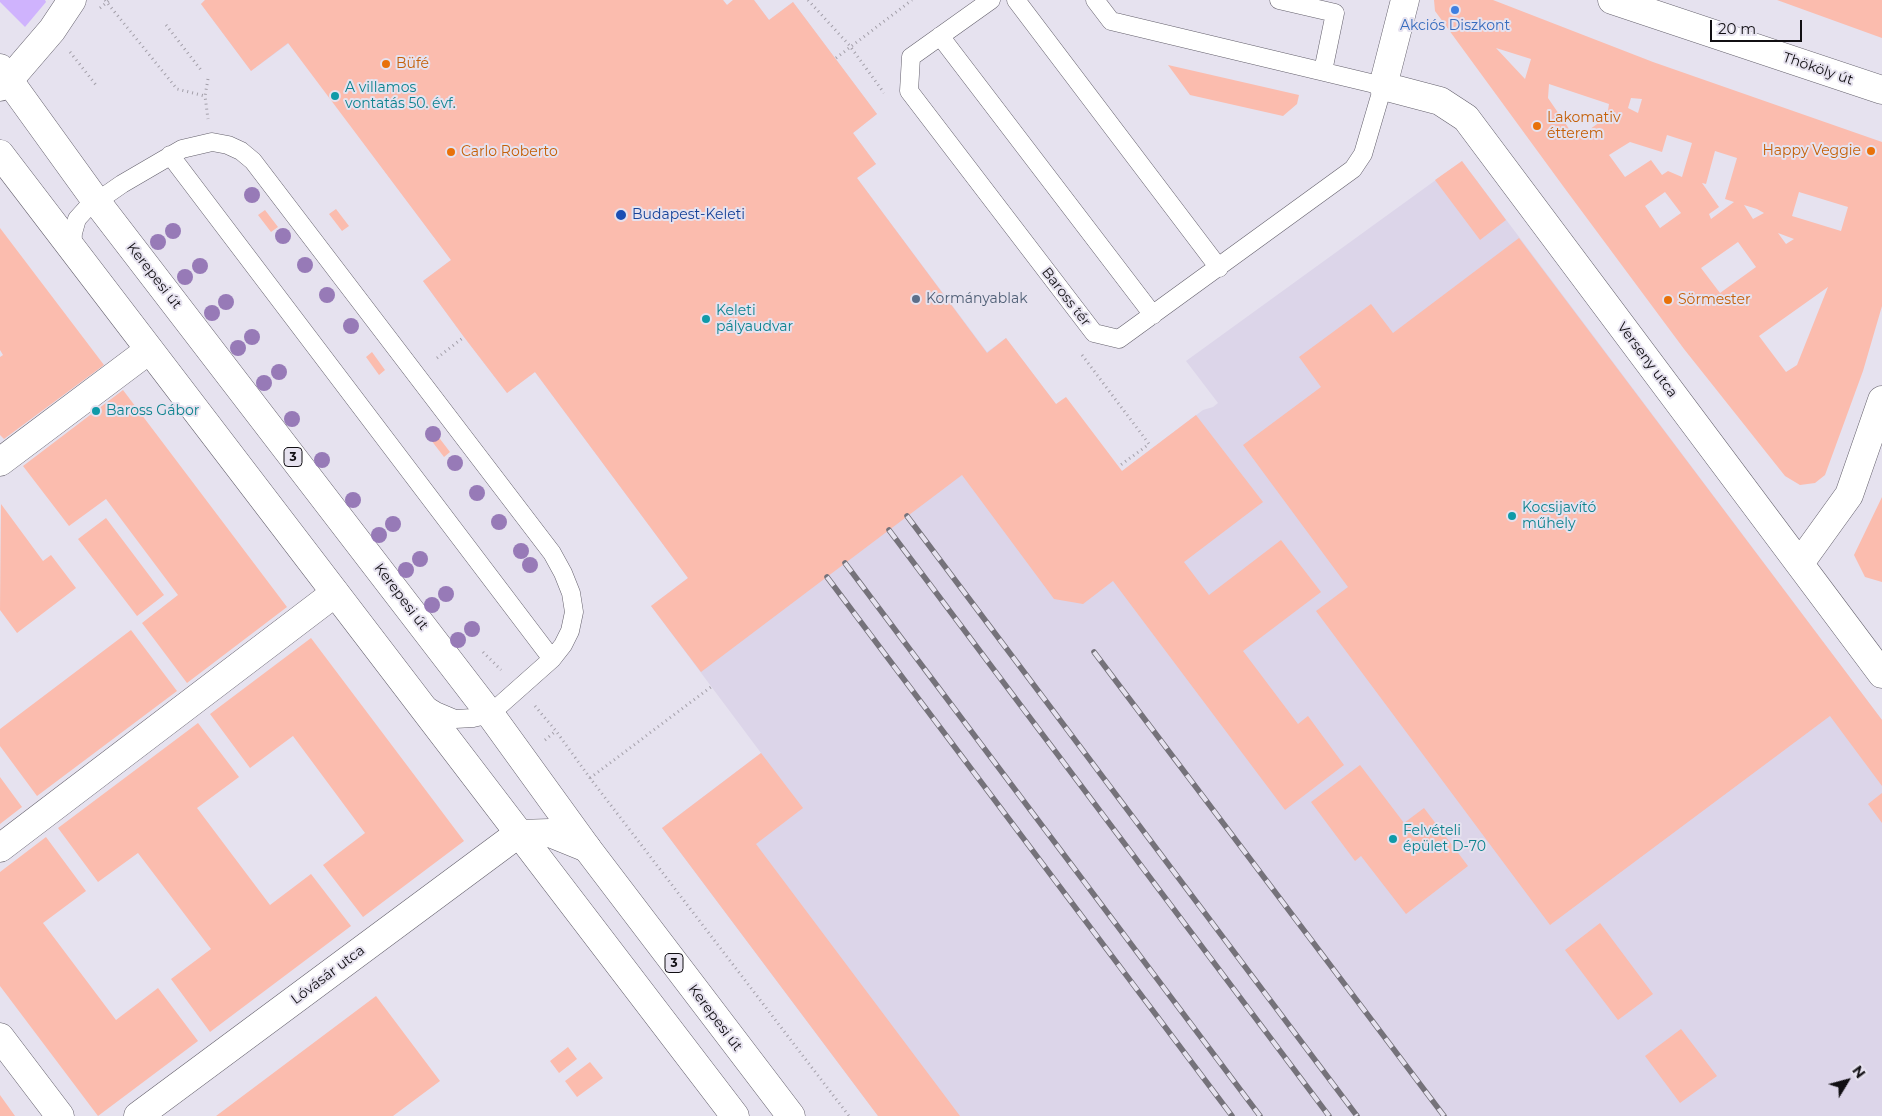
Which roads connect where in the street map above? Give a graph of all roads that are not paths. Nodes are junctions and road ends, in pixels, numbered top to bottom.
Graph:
1 (72, 0) edge
2 (991, 0) edge
3 (1016, 0) edge
4 (1096, 0) edge
5 (1279, 0) edge
6 (1405, 0) edge
7 (1612, 0) edge
8 (940, 36) junction
9 (1323, 71) junction
10 (3, 78) edge
11 (1383, 86) junction
12 (1882, 90) edge
13 (0, 154) edge
14 (170, 155) junction
15 (96, 201) junction
16 (72, 250) junction
17 (1219, 268) junction
18 (1153, 315) junction
19 (149, 350) junction
20 (1882, 400) edge
21 (0, 462) edge
22 (1800, 563) junction
23 (335, 593) junction
24 (552, 659) junction
25 (1882, 674) edge
26 (415, 698) junction
27 (490, 714) junction
28 (518, 834) junction
29 (0, 848) edge
30 (587, 848) junction
31 (0, 1037) edge
32 (60, 1116) edge
33 (138, 1116) edge
34 (735, 1116) edge
35 (791, 1116) edge

1 - 10 main road
2 - 8 lane, Baross tér
3 - 17 lane
4 - 9 lane
5 - 9 lane
6 - 11 main road, Baross tér
7 - 12 main road, Thököly út
8 - 18 lane
8 - 18 lane, Baross tér
9 - 11 lane
10 - 15 main road, Kerepesi út / 3
11 - 17 lane, Baross tér
11 - 22 main road, Verseny utca
13 - 16 main road
14 - 15 lane
14 - 24 lane
14 - 24 lane
15 - 16 lane
15 - 27 main road, Kerepesi út / 3
16 - 19 main road
17 - 18 lane, Baross tér
19 - 21 main road
19 - 23 main road
20 - 22 main road
22 - 25 main road, Verseny utca
23 - 26 main road
23 - 29 main road
24 - 27 lane
26 - 27 lane
26 - 28 main road
27 - 30 main road, Kerepesi út / 3
28 - 30 main road
28 - 33 main road, Lóvásár utca
28 - 34 main road
30 - 35 main road, Kerepesi út / 3
31 - 32 main road

